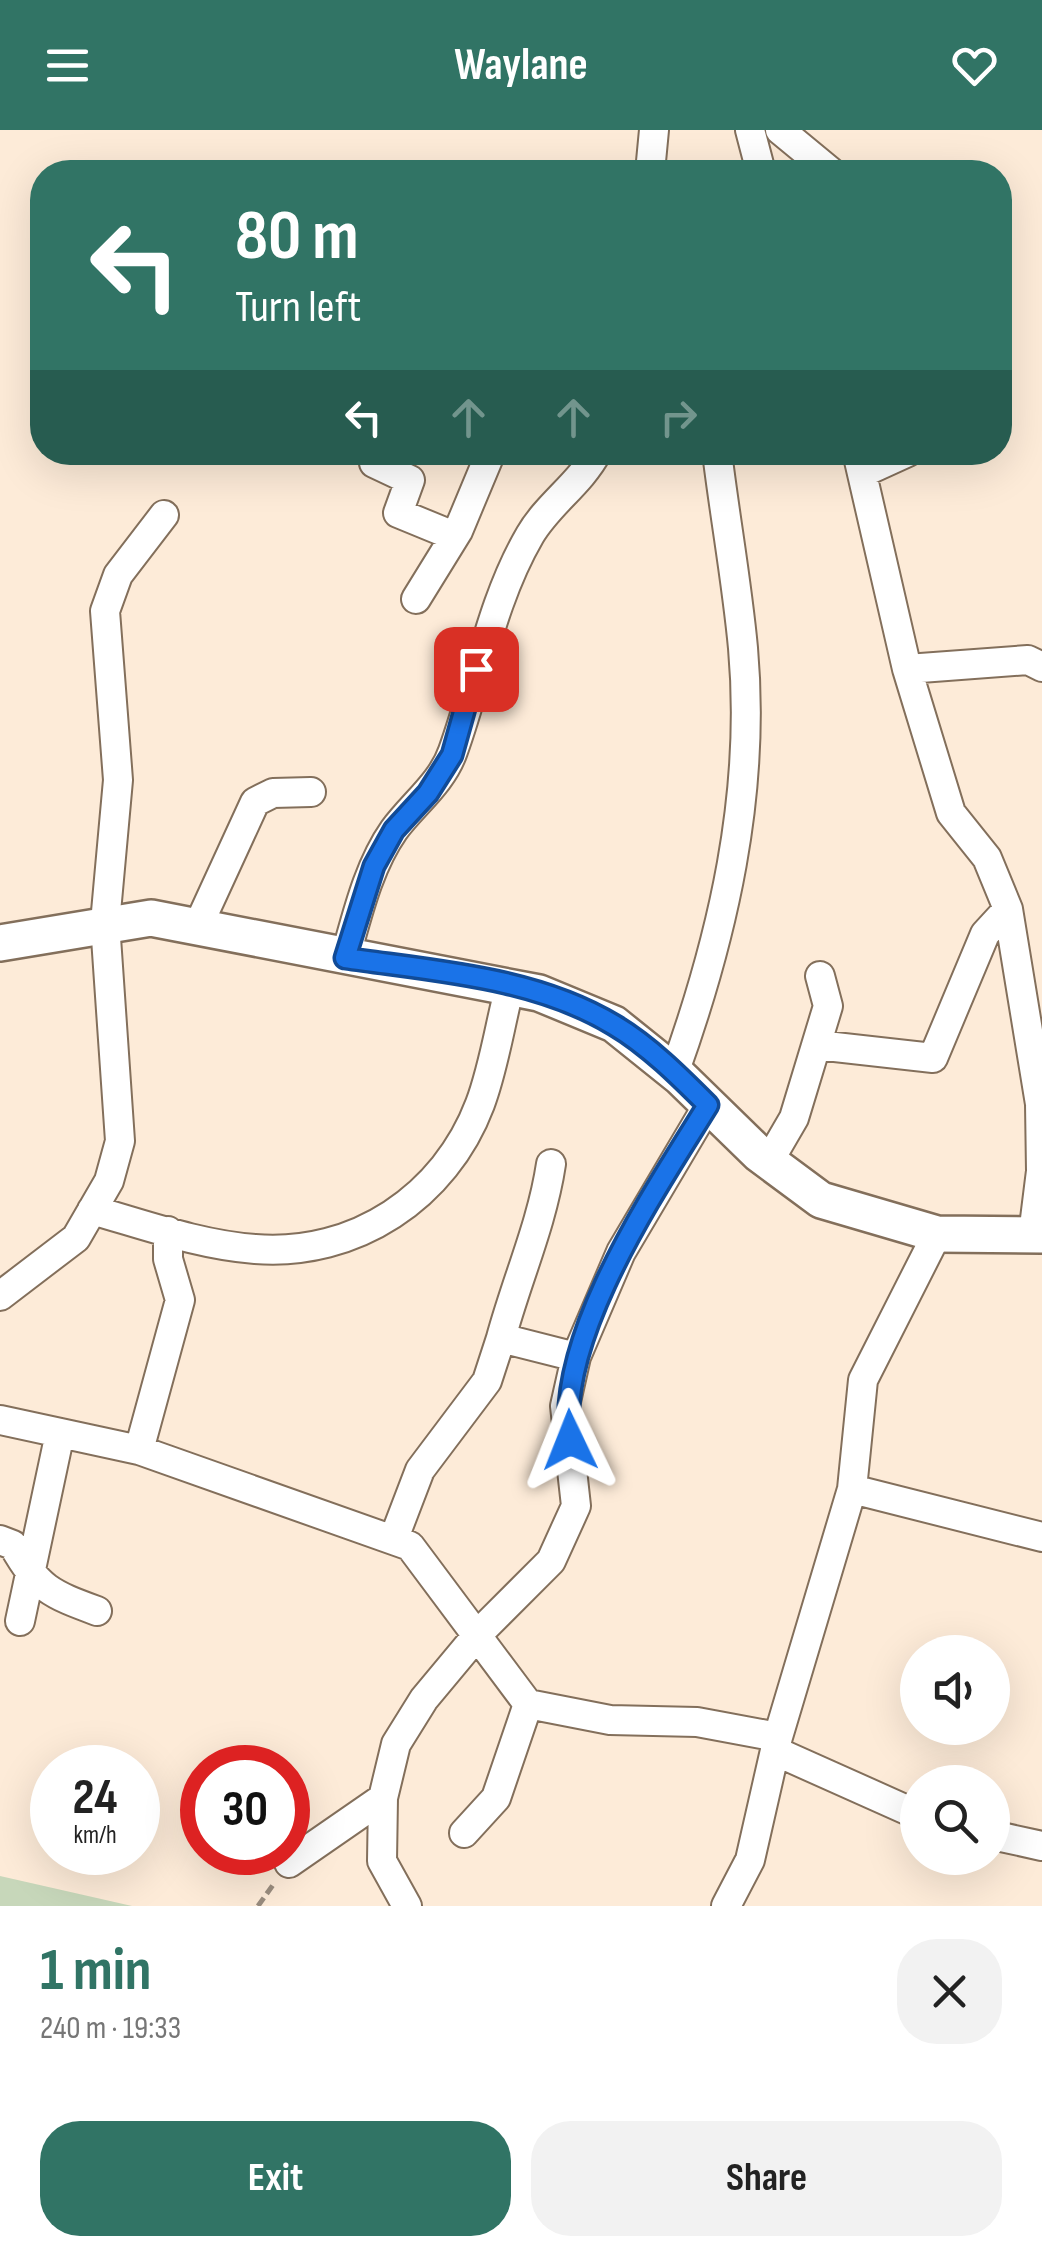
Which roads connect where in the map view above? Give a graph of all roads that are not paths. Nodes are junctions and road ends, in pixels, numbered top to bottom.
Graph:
1 (654, 130) edge
2 (750, 130) edge
3 (780, 130) edge
4 (651, 160) edge
5 (758, 160) edge
6 (816, 160) edge
7 (378, 465) edge
8 (485, 465) edge
9 (590, 465) edge
10 (718, 465) edge
11 (860, 465) edge
12 (164, 514) dead end
13 (454, 536) junction
14 (416, 599) dead end
15 (1042, 667) edge
16 (907, 669) junction
17 (311, 792) dead end
18 (1008, 909) junction
19 (105, 923) junction
20 (198, 926) junction
21 (0, 943) edge
22 (345, 958) junction
23 (820, 976) dead end
24 (510, 986) junction
25 (816, 1045) junction
26 (674, 1073) junction
27 (708, 1105) junction
28 (769, 1162) junction
29 (551, 1164) dead end
30 (92, 1210) junction
31 (168, 1231) junction
32 (937, 1234) junction
33 (1038, 1235) edge
34 (0, 1296) edge
35 (501, 1338) junction
36 (576, 1357) junction
37 (0, 1420) edge
38 (60, 1433) junction
39 (139, 1450) junction
40 (852, 1489) junction
41 (1042, 1537) edge
42 (394, 1538) junction
43 (0, 1540) edge
44 (30, 1574) junction
45 (98, 1611) dead end
46 (20, 1621) dead end
47 (480, 1633) junction
48 (528, 1704) junction
49 (776, 1744) junction
50 (383, 1798) junction
51 (900, 1805) edge
52 (464, 1833) dead end
53 (1010, 1838) edge
54 (1042, 1846) edge
55 (310, 1849) edge
56 (407, 1906) edge
57 (726, 1906) edge

1 - 4 street
2 - 5 street
3 - 6 street
7 - 13 street
8 - 13 street
9 - 22 street
10 - 26 street
11 - 16 street
12 - 19 street
13 - 14 street
15 - 16 street
16 - 18 street
17 - 20 street
18 - 25 street
18 - 33 street
19 - 20 street
19 - 21 street
19 - 30 street
20 - 22 street
22 - 24 street
23 - 25 street
24 - 26 street
24 - 31 street
25 - 28 street
26 - 27 street
27 - 28 street
27 - 36 street
28 - 32 street
29 - 35 street
30 - 31 street
30 - 34 street
31 - 39 street
32 - 33 street
32 - 40 street
35 - 36 street
35 - 42 street
36 - 47 street
37 - 38 street
38 - 39 street
38 - 44 street
39 - 42 street
40 - 41 street
40 - 49 street
42 - 47 street
43 - 44 street
44 - 45 street
44 - 46 street
47 - 48 street
47 - 50 street
48 - 49 street
48 - 52 street
49 - 51 street
49 - 57 street
50 - 55 street
50 - 56 street
53 - 54 street

